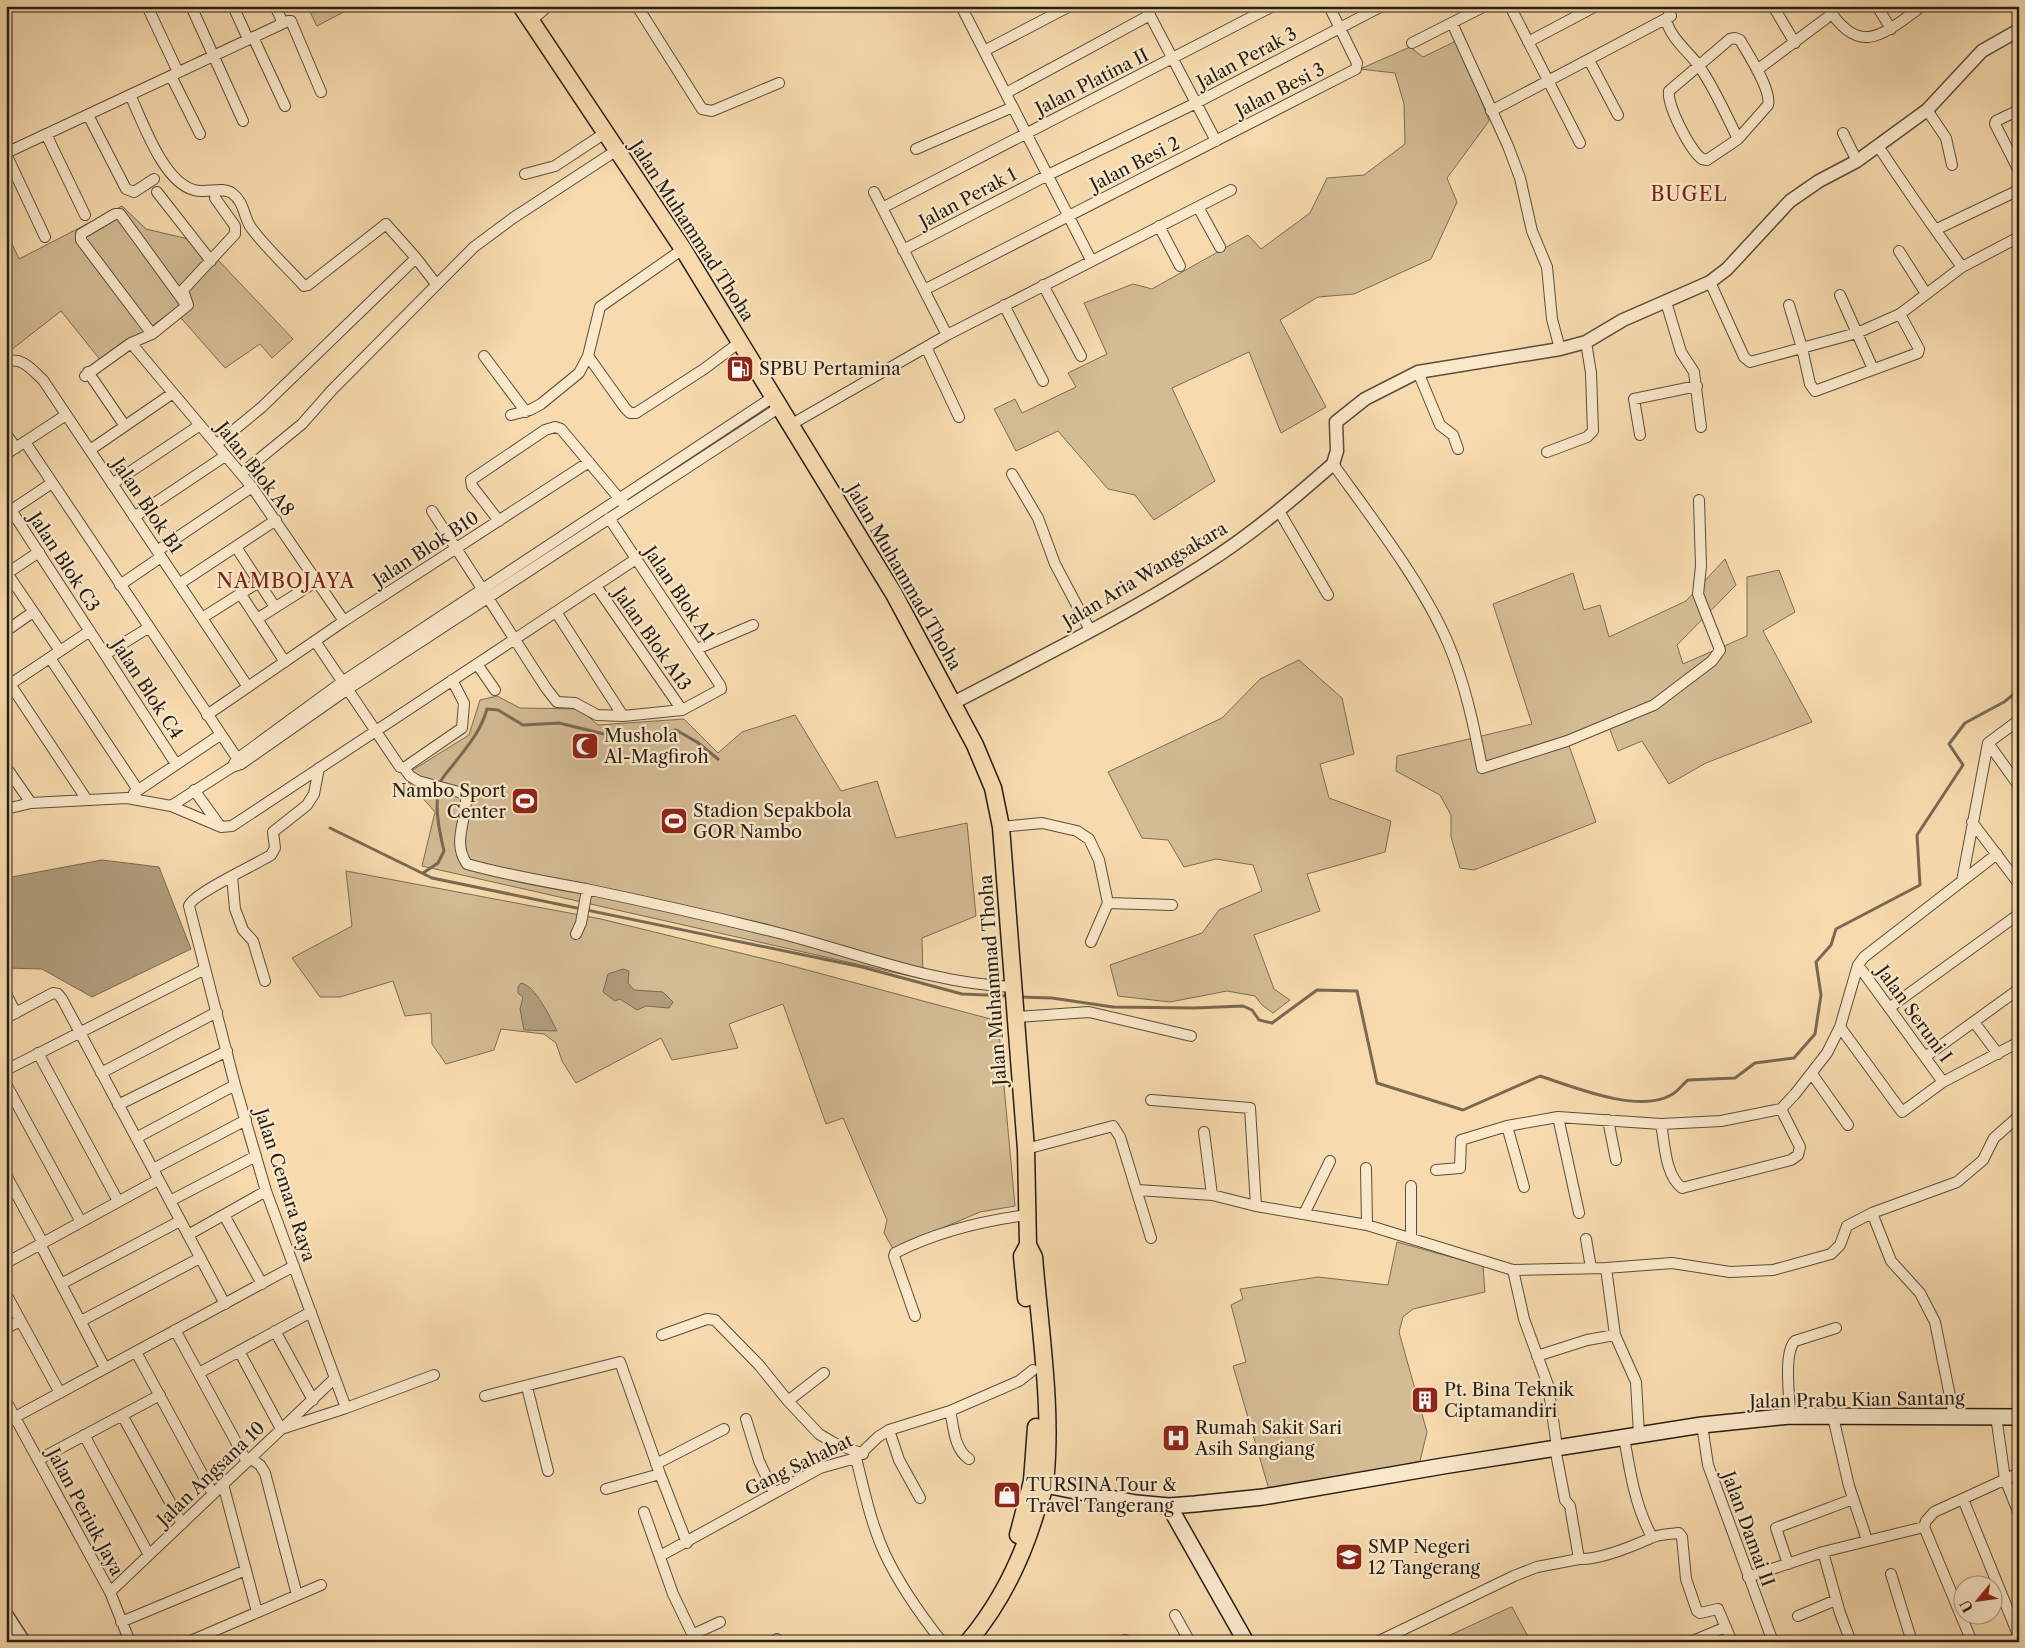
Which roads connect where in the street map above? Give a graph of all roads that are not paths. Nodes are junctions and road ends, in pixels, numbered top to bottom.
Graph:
1 (147, 6) edge
2 (191, 6) edge
3 (233, 6) edge
4 (275, 6) edge
5 (521, 6) edge
6 (548, 6) edge
7 (637, 6) edge
8 (1070, 6) edge
9 (1273, 6) edge
10 (1329, 6) edge
11 (1382, 6) edge
12 (1485, 6) edge
13 (1510, 6) edge
14 (1596, 6) edge
15 (1666, 6) edge
16 (1773, 6) edge
17 (1878, 6) edge
18 (1922, 6) edge
19 (964, 7) edge
20 (1829, 10) edge
21 (1148, 11) edge
22 (1666, 18) junction
23 (530, 22) junction
24 (282, 23) junction
25 (1452, 23) junction
26 (1340, 28) junction
27 (1891, 29) junction
28 (2019, 30) edge
29 (251, 38) junction
30 (1528, 42) junction
31 (1412, 43) dead end
32 (1795, 43) junction
33 (984, 51) junction
34 (214, 55) junction
35 (1173, 58) junction
36 (1589, 60) junction
37 (1698, 64) junction
38 (1757, 70) junction
39 (174, 74) junction
40 (1548, 82) junction
41 (778, 83) dead end
42 (321, 92) dead end
43 (1006, 93) junction
44 (130, 95) junction
45 (1196, 103) junction
46 (285, 106) dead end
47 (1013, 107) junction
48 (1928, 110) junction
49 (2019, 110) edge
50 (1492, 111) junction
51 (88, 114) junction
52 (1618, 115) dead end
53 (243, 121) dead end
54 (605, 133) junction
55 (1843, 133) dead end
56 (46, 134) junction
57 (200, 134) dead end
58 (1027, 134) junction
59 (1738, 140) junction
60 (1216, 141) junction
61 (1580, 143) dead end
62 (1878, 146) junction
63 (916, 149) dead end
64 (617, 150) junction
65 (6, 154) edge
66 (1857, 161) junction
67 (1952, 165) dead end
68 (2019, 171) edge
69 (524, 174) dead end
70 (1048, 175) junction
71 (154, 179) dead end
72 (1232, 190) dead end
73 (2019, 190) edge
74 (157, 192) dead end
75 (874, 192) dead end
76 (215, 198) dead end
77 (1198, 207) junction
78 (882, 208) junction
79 (85, 215) dead end
80 (1069, 216) junction
81 (1159, 226) junction
82 (1937, 229) junction
83 (46, 237) dead end
84 (2019, 237) edge
85 (1220, 247) dead end
86 (683, 249) junction
87 (903, 250) junction
88 (1899, 251) dead end
89 (416, 258) junction
90 (1091, 260) junction
91 (211, 261) junction
92 (1180, 266) dead end
93 (1962, 266) junction
94 (1710, 282) junction
95 (436, 284) junction
96 (1043, 285) junction
97 (924, 290) junction
98 (1925, 292) junction
99 (1840, 294) dead end
100 (1666, 302) junction
101 (1004, 305) junction
102 (1789, 305) dead end
103 (187, 306) junction
104 (1900, 314) junction
105 (1857, 333) junction
106 (152, 334) junction
107 (947, 335) junction
108 (740, 342) junction
109 (1586, 342) junction
110 (131, 344) junction
111 (926, 347) junction
112 (1802, 348) junction
113 (1560, 349) junction
114 (484, 356) dead end
115 (588, 356) junction
116 (1081, 356) dead end
117 (6, 362) edge
118 (1874, 369) junction
119 (1418, 372) junction
120 (1043, 381) dead end
121 (1698, 386) junction
122 (173, 393) junction
123 (776, 402) junction
124 (526, 412) junction
125 (66, 415) junction
126 (511, 415) dead end
127 (960, 417) dead end
128 (792, 424) junction
129 (200, 425) junction
130 (125, 426) junction
131 (1701, 427) dead end
132 (6, 434) edge
133 (1640, 434) dead end
134 (25, 442) junction
135 (217, 444) junction
136 (16, 448) junction
137 (1458, 449) dead end
138 (90, 450) junction
139 (1547, 452) dead end
140 (6, 454) edge
141 (225, 456) junction
142 (589, 462) junction
143 (1333, 464) junction
144 (241, 474) junction
145 (1012, 474) dead end
146 (52, 483) junction
147 (112, 484) junction
148 (252, 487) junction
149 (619, 498) junction
150 (1700, 500) dead end
151 (626, 507) junction
152 (432, 511) dead end
153 (1279, 511) junction
154 (9, 512) edge
155 (134, 517) junction
156 (609, 518) junction
157 (276, 520) junction
158 (499, 521) junction
159 (236, 547) junction
160 (457, 549) junction
161 (39, 552) junction
162 (159, 554) junction
163 (636, 559) junction
164 (7, 574) edge
165 (317, 581) junction
166 (259, 582) junction
167 (179, 584) junction
168 (120, 585) junction
169 (596, 586) junction
170 (240, 593) junction
171 (486, 593) junction
172 (1328, 595) dead end
173 (276, 607) junction
174 (33, 612) junction
175 (556, 612) junction
176 (202, 618) junction
177 (257, 619) junction
178 (344, 621) junction
179 (753, 625) dead end
180 (148, 628) junction
181 (1090, 630) junction
182 (6, 631) edge
183 (90, 631) junction
184 (516, 639) junction
185 (315, 641) junction
186 (697, 649) junction
187 (60, 651) junction
188 (106, 654) junction
189 (50, 658) junction
190 (285, 662) junction
191 (477, 664) junction
192 (452, 680) junction
193 (8, 686) edge
194 (345, 686) junction
195 (248, 687) junction
196 (495, 690) dead end
197 (953, 703) junction
198 (682, 710) junction
199 (206, 715) junction
200 (623, 716) junction
201 (2019, 720) edge
202 (376, 731) junction
203 (220, 735) junction
204 (1988, 743) junction
205 (237, 763) junction
206 (176, 764) junction
207 (6, 767) edge
208 (320, 768) junction
209 (404, 768) junction
210 (2019, 786) edge
211 (138, 790) junction
212 (194, 790) junction
213 (127, 798) junction
214 (87, 800) junction
215 (31, 804) junction
216 (170, 806) junction
217 (6, 809) edge
218 (1972, 822) junction
219 (221, 827) junction
220 (1001, 827) junction
221 (1997, 854) junction
222 (232, 876) junction
223 (1962, 880) junction
224 (2019, 884) edge
225 (587, 890) junction
226 (1108, 903) junction
227 (1172, 905) dead end
228 (2019, 914) edge
229 (576, 934) dead end
230 (1091, 942) dead end
231 (1858, 964) junction
232 (205, 969) junction
233 (265, 981) dead end
234 (2019, 989) edge
235 (1015, 990) junction
236 (6, 994) edge
237 (1889, 1008) junction
238 (216, 1012) junction
239 (11, 1015) edge
240 (1017, 1016) junction
241 (1974, 1022) junction
242 (1840, 1027) junction
243 (79, 1031) junction
244 (1191, 1036) dead end
245 (2019, 1042) edge
246 (227, 1052) junction
247 (38, 1053) junction
248 (1998, 1054) junction
249 (1926, 1057) junction
250 (6, 1070) edge
251 (101, 1073) junction
252 (1812, 1074) junction
253 (1944, 1082) junction
254 (6, 1084) edge
255 (236, 1085) junction
256 (1151, 1100) dead end
257 (118, 1105) junction
258 (1781, 1108) junction
259 (2019, 1116) edge
260 (1558, 1117) junction
261 (246, 1120) junction
262 (1608, 1120) junction
263 (1661, 1124) junction
264 (1848, 1125) dead end
265 (1507, 1126) junction
266 (1204, 1132) dead end
267 (136, 1138) junction
268 (1026, 1149) junction
269 (256, 1156) junction
270 (1616, 1160) dead end
271 (1330, 1161) dead end
272 (1366, 1168) dead end
273 (153, 1170) junction
274 (1436, 1170) dead end
275 (6, 1175) edge
276 (158, 1180) junction
277 (1411, 1186) dead end
278 (1524, 1187) dead end
279 (1138, 1190) junction
280 (266, 1191) junction
281 (1212, 1195) junction
282 (170, 1201) junction
283 (118, 1202) junction
284 (1256, 1206) junction
285 (1305, 1212) junction
286 (1579, 1213) dead end
287 (1872, 1213) junction
288 (224, 1215) junction
289 (1027, 1215) junction
290 (180, 1220) junction
291 (81, 1222) junction
292 (1367, 1225) junction
293 (188, 1235) junction
294 (1411, 1237) junction
295 (1151, 1238) dead end
296 (1586, 1239) dead end
297 (41, 1244) junction
298 (1028, 1245) junction
299 (200, 1258) junction
300 (6, 1263) edge
301 (294, 1266) junction
302 (1591, 1268) junction
303 (1606, 1268) junction
304 (1513, 1270) junction
305 (61, 1284) junction
306 (262, 1284) junction
307 (6, 1294) edge
308 (225, 1304) junction
309 (311, 1312) junction
310 (915, 1316) dead end
311 (21, 1321) junction
312 (80, 1321) junction
313 (6, 1328) edge
314 (1836, 1328) dead end
315 (176, 1330) junction
316 (275, 1331) junction
317 (662, 1335) dead end
318 (1615, 1335) junction
319 (239, 1351) junction
320 (136, 1352) junction
321 (1537, 1356) junction
322 (105, 1368) junction
323 (1033, 1370) junction
324 (198, 1373) junction
325 (824, 1373) dead end
326 (434, 1375) dead end
327 (334, 1379) junction
328 (527, 1387) junction
329 (60, 1393) junction
330 (160, 1395) junction
331 (485, 1396) dead end
332 (313, 1400) junction
333 (6, 1401) edge
334 (788, 1401) junction
335 (346, 1408) junction
336 (950, 1411) junction
337 (122, 1415) junction
338 (1042, 1416) junction
339 (1790, 1416) junction
340 (1954, 1416) junction
341 (1996, 1416) junction
342 (1833, 1417) junction
343 (2019, 1417) edge
344 (11, 1419) edge
345 (746, 1419) dead end
346 (1702, 1425) junction
347 (282, 1429) junction
348 (724, 1429) dead end
349 (889, 1430) junction
350 (84, 1435) junction
351 (1632, 1436) junction
352 (1556, 1450) junction
353 (859, 1456) junction
354 (969, 1459) dead end
355 (38, 1460) junction
356 (248, 1460) junction
357 (656, 1464) junction
358 (548, 1471) dead end
359 (2019, 1473) edge
360 (660, 1474) junction
361 (2004, 1479) junction
362 (223, 1484) junction
363 (1045, 1485) junction
364 (606, 1489) dead end
365 (774, 1493) junction
366 (213, 1494) junction
367 (920, 1498) dead end
368 (1853, 1499) junction
369 (1963, 1499) junction
370 (1169, 1506) junction
371 (644, 1512) dead end
372 (2019, 1514) edge
373 (182, 1524) junction
374 (1924, 1527) junction
375 (1024, 1534) junction
376 (1652, 1537) junction
377 (1867, 1540) junction
378 (687, 1543) junction
379 (1823, 1552) junction
380 (149, 1555) junction
381 (660, 1556) junction
382 (1579, 1559) junction
383 (1788, 1564) junction
384 (246, 1570) junction
385 (1891, 1574) dead end
386 (1748, 1577) junction
387 (321, 1585) dead end
388 (110, 1592) junction
389 (297, 1595) junction
390 (1836, 1600) junction
391 (257, 1612) junction
392 (6, 1614) edge
393 (1175, 1615) dead end
394 (1798, 1616) dead end
395 (121, 1622) junction
396 (720, 1622) dead end
397 (1726, 1627) junction
398 (2019, 1637) edge
399 (694, 1638) edge
400 (24, 1642) edge
401 (130, 1642) edge
402 (188, 1642) edge
403 (942, 1642) edge
404 (955, 1642) edge
405 (968, 1642) edge
406 (1190, 1642) edge
407 (1246, 1642) edge
408 (1377, 1642) edge
409 (1690, 1642) edge
410 (1732, 1642) edge
411 (1773, 1642) edge
412 (1851, 1642) edge
413 (1912, 1642) edge
414 (1972, 1642) edge

1 - 39 street
2 - 34 street
3 - 29 street
4 - 24 street
5 - 23 main road, Jalan Muhammad Thoha
6 - 23 street
7 - 41 street
8 - 33 street
9 - 35 street, Jalan Platina II
10 - 26 street
11 - 26 street, Jalan Perak 3
12 - 25 street
13 - 30 street
14 - 30 street
15 - 22 street
16 - 32 street
17 - 27 street
18 - 27 street
19 - 33 street
20 - 27 street
20 - 32 street
21 - 35 street
21 - 43 street
22 - 36 street
22 - 37 street
23 - 54 main road, Jalan Muhammad Thoha
24 - 29 street
24 - 42 street
25 - 31 street
25 - 50 street
26 - 45 street, Jalan Perak 3
26 - 60 street, Jalan Besi 3
28 - 48 street
29 - 34 street
29 - 46 street
30 - 40 street
32 - 38 street
33 - 43 street
34 - 39 street
34 - 53 street
35 - 45 street
35 - 58 street, Jalan Platina II
36 - 40 street
36 - 52 street
37 - 38 street
37 - 59 street
37 - 59 street
38 - 59 street
39 - 44 street
39 - 57 street
40 - 50 street
40 - 61 street
43 - 47 street
44 - 51 street
44 - 89 street
45 - 60 street
45 - 70 street, Jalan Perak 3
47 - 58 street
47 - 63 street
48 - 62 street
48 - 67 street
49 - 68 street
50 - 113 street
51 - 56 street
51 - 71 street
54 - 64 main road, Jalan Muhammad Thoha
54 - 69 street
55 - 66 street
56 - 65 street
56 - 79 street
58 - 70 street
58 - 78 street, Jalan Platina II
60 - 80 street, Jalan Besi 2
62 - 66 street
62 - 82 street
64 - 86 main road, Jalan Muhammad Thoha
64 - 95 street
65 - 83 street
66 - 94 street
70 - 80 street
70 - 87 street, Jalan Perak 1
72 - 77 street
73 - 82 street
74 - 91 street
75 - 78 street
76 - 91 street
77 - 81 street
77 - 85 street
78 - 87 street
80 - 90 street
80 - 97 street, Jalan Besi 2
81 - 90 street
81 - 92 street
82 - 93 street
84 - 93 street
86 - 108 main road, Jalan Muhammad Thoha
86 - 115 street
87 - 97 street
88 - 98 street
89 - 95 street
89 - 135 street
90 - 96 street
91 - 103 street
93 - 98 street
94 - 100 street
94 - 112 street
95 - 144 street
96 - 101 street
96 - 116 street
97 - 107 street
98 - 104 street
99 - 105 street
100 - 109 street
100 - 121 street
101 - 107 street
101 - 120 street
102 - 112 street
103 - 106 street
103 - 106 street
104 - 105 street
104 - 118 street
105 - 112 street
105 - 118 street
106 - 110 street
107 - 111 street
108 - 115 street
108 - 123 main road, Jalan Muhammad Thoha
109 - 113 street
109 - 139 street
110 - 122 street, Jalan Blok A8
110 - 130 street
111 - 127 street
111 - 128 street
112 - 118 street
113 - 119 street
114 - 124 street
115 - 124 street
117 - 125 street, Jalan Blok B1
119 - 137 street
119 - 143 street
121 - 131 street
121 - 133 street
122 - 129 street, Jalan Blok A8
122 - 130 street
123 - 128 main road, Jalan Muhammad Thoha
123 - 149 street
123 - 151 street
124 - 126 street
125 - 134 street
125 - 138 street, Jalan Blok B1
128 - 197 main road, Jalan Muhammad Thoha
129 - 135 street, Jalan Blok A8
129 - 147 street
130 - 138 street
132 - 136 street
134 - 136 street
134 - 146 street
135 - 141 street, Jalan Blok A8
136 - 140 street
138 - 147 street, Jalan Blok B1
141 - 144 street, Jalan Blok A8
141 - 155 street
142 - 149 street
142 - 158 street, Jalan Blok B10
142 - 158 street
143 - 150 street
143 - 153 street, Jalan Aria Wangsakara
144 - 148 street, Jalan Blok A8
145 - 181 street
146 - 154 street
146 - 168 street
147 - 155 street, Jalan Blok B1
148 - 157 street, Jalan Blok A8
148 - 162 street
149 - 151 street
149 - 171 street
151 - 156 street
152 - 160 street
153 - 172 street
153 - 181 street, Jalan Aria Wangsakara
154 - 161 street, Jalan Blok C3
155 - 162 street, Jalan Blok B1
156 - 163 street, Jalan Blok A1
156 - 171 street
157 - 159 street
157 - 165 street, Jalan Blok A8
158 - 160 street, Jalan Blok B10
159 - 166 street
159 - 167 street
160 - 171 street
160 - 178 street, Jalan Blok B10
161 - 164 street
161 - 183 street, Jalan Blok C3
162 - 167 street, Jalan Blok B1
162 - 168 street
163 - 169 street
163 - 186 street, Jalan Blok A1
164 - 174 street
165 - 173 street
165 - 178 street, Jalan Blok A8
166 - 170 street
166 - 173 street
167 - 176 street, Jalan Blok B1
168 - 180 street
169 - 175 street
169 - 198 street, Jalan Blok A13
170 - 176 street
170 - 177 street
171 - 184 street
171 - 194 street
173 - 177 street
174 - 182 street
174 - 187 street
175 - 184 street
175 - 200 street
176 - 195 street, Jalan Blok B1
177 - 190 street
178 - 185 street, Jalan Blok B10
179 - 186 street
180 - 188 street
180 - 199 street
181 - 197 street, Jalan Aria Wangsakara
183 - 187 street
183 - 188 street, Jalan Blok C4
184 - 191 street
184 - 200 street
185 - 190 street, Jalan Blok B10
185 - 194 street
186 - 198 street, Jalan Blok A1
187 - 189 street
188 - 206 street, Jalan Blok C4
189 - 193 street
189 - 211 street
190 - 195 street, Jalan Blok B10
191 - 192 street
191 - 196 street
192 - 202 street
192 - 209 street
193 - 214 street
194 - 202 street
194 - 205 street
195 - 199 street, Jalan Blok B10
197 - 220 main road, Jalan Muhammad Thoha
198 - 200 street
199 - 203 street
201 - 204 street
202 - 208 street
202 - 209 street
203 - 205 street
203 - 206 street
204 - 210 street
204 - 218 street
205 - 212 street
206 - 211 street
207 - 215 street
208 - 219 street
208 - 222 street
209 - 225 street
211 - 213 street
212 - 216 street
212 - 219 street
213 - 214 street
213 - 216 street
214 - 215 street
215 - 217 street
216 - 219 street
218 - 221 street
218 - 223 street
220 - 226 street
220 - 235 main road, Jalan Muhammad Thoha
221 - 223 street
221 - 224 street
222 - 232 street, Jalan Cemara Raya
222 - 233 street
223 - 231 street
225 - 229 street
225 - 235 street
226 - 227 street
226 - 230 street
228 - 237 street
231 - 237 street, Jalan Seruni I
231 - 242 street
232 - 238 street, Jalan Cemara Raya
232 - 243 street
234 - 241 street
235 - 240 main road, Jalan Muhammad Thoha
236 - 239 street
237 - 249 street, Jalan Seruni I
238 - 246 street, Jalan Cemara Raya
238 - 251 street
239 - 243 street
240 - 244 street
240 - 268 main road, Jalan Muhammad Thoha
241 - 248 street
241 - 249 street
242 - 252 street
242 - 253 street
243 - 247 street
243 - 251 street
245 - 248 street
246 - 255 street, Jalan Cemara Raya
246 - 257 street
247 - 250 street
247 - 283 street
248 - 253 street
249 - 253 street, Jalan Seruni I
251 - 257 street
252 - 258 street
252 - 264 street
254 - 291 street
255 - 261 street, Jalan Cemara Raya
255 - 267 street
256 - 284 street
257 - 267 street
258 - 263 street
258 - 263 street
259 - 287 street
260 - 262 street
260 - 265 street
260 - 286 street
261 - 269 street, Jalan Cemara Raya
261 - 273 street
262 - 263 street
262 - 270 street
265 - 274 street
265 - 278 street
266 - 281 street
267 - 273 street
268 - 279 street
268 - 289 main road, Jalan Muhammad Thoha
269 - 280 street, Jalan Cemara Raya
269 - 282 street
271 - 285 street
272 - 292 street
273 - 276 street
275 - 297 street
276 - 282 street
276 - 283 street
277 - 294 street
279 - 281 street
279 - 295 street
280 - 288 street
280 - 301 street, Jalan Cemara Raya
281 - 284 street
282 - 290 street
283 - 291 street
284 - 285 street
285 - 292 street
287 - 303 street
287 - 340 street
288 - 293 street
288 - 306 street
289 - 298 main road, Jalan Muhammad Thoha
289 - 310 street
290 - 293 street
290 - 305 street
291 - 297 street
292 - 294 street
293 - 299 street
294 - 304 street
296 - 302 street
297 - 300 street
297 - 305 street
298 - 323 main road, Jalan Muhammad Thoha
298 - 338 main road, Jalan Muhammad Thoha
299 - 308 street
299 - 312 street
301 - 306 street
301 - 309 street, Jalan Cemara Raya
302 - 303 street
302 - 304 street
303 - 318 street
304 - 321 street
305 - 312 street
306 - 308 street
307 - 311 street
308 - 315 street
309 - 316 street
309 - 327 street, Jalan Cemara Raya
311 - 313 street
311 - 329 street
312 - 322 street
314 - 339 street
315 - 320 street
315 - 324 street
316 - 319 street
316 - 332 street
317 - 334 street
318 - 321 street
318 - 351 street
319 - 324 street
319 - 347 street
320 - 322 street
320 - 330 street
321 - 352 street
322 - 329 street
323 - 336 street, Gang Sahabat
323 - 338 main road, Jalan Muhammad Thoha
324 - 356 street
325 - 334 street
326 - 335 street
327 - 332 street, Jalan Angsana 10
327 - 335 street, Jalan Cemara Raya
328 - 331 street
328 - 357 street
328 - 358 street
329 - 344 street
330 - 337 street
330 - 366 street
332 - 347 street, Jalan Angsana 10
333 - 344 street, Jalan Periuk Jaya
334 - 353 street
335 - 347 street
336 - 349 street, Gang Sahabat
336 - 354 street
337 - 350 street
337 - 373 street
338 - 363 main road, Jalan Muhammad Thoha
338 - 375 main road, Jalan Muhammad Thoha
339 - 342 main road, Jalan Prabu Kian Santang
339 - 346 main road, Jalan Prabu Kian Santang
340 - 341 main road, Jalan Prabu Kian Santang
340 - 342 main road, Jalan Prabu Kian Santang
341 - 343 main road, Jalan Prabu Kian Santang
341 - 361 street
342 - 368 street
344 - 355 street, Jalan Periuk Jaya
345 - 365 street
346 - 351 main road, Jalan Prabu Kian Santang
346 - 386 street, Jalan Damai II
347 - 356 street, Jalan Angsana 10
348 - 357 street
349 - 353 street, Gang Sahabat
349 - 367 street
350 - 355 street
350 - 380 street
351 - 352 main road, Jalan Prabu Kian Santang
351 - 376 street
352 - 370 main road, Jalan Prabu Kian Santang
352 - 382 street
353 - 365 street, Gang Sahabat
353 - 403 street
355 - 388 street, Jalan Periuk Jaya
356 - 362 street, Jalan Angsana 10
356 - 389 street
357 - 360 street
359 - 361 street
360 - 364 street
360 - 378 street
361 - 369 street
361 - 372 street
362 - 366 street, Jalan Angsana 10
362 - 384 street
363 - 370 main road, Jalan Prabu Kian Santang
363 - 375 main road, Jalan Muhammad Thoha
365 - 378 street, Gang Sahabat
366 - 373 street, Jalan Angsana 10
368 - 377 street
368 - 383 street
369 - 374 street
369 - 398 street
370 - 407 main road
371 - 381 street
373 - 380 street, Jalan Angsana 10
374 - 377 street
374 - 414 street
375 - 404 main road, Jalan Muhammad Thoha
375 - 405 main road, Jalan Muhammad Thoha
376 - 382 street
376 - 397 street
377 - 379 street
378 - 381 street, Gang Sahabat
379 - 383 street
379 - 390 street
380 - 388 street, Jalan Angsana 10
381 - 399 street
382 - 408 street
383 - 386 street
384 - 391 street
384 - 395 street
385 - 413 street
386 - 411 street, Jalan Damai II
387 - 389 street
388 - 395 street, Jalan Periuk Jaya
389 - 391 street
390 - 394 street
390 - 412 street
391 - 402 street
392 - 400 street
393 - 406 street
395 - 401 street, Jalan Periuk Jaya
396 - 399 street
397 - 409 street
397 - 410 street

